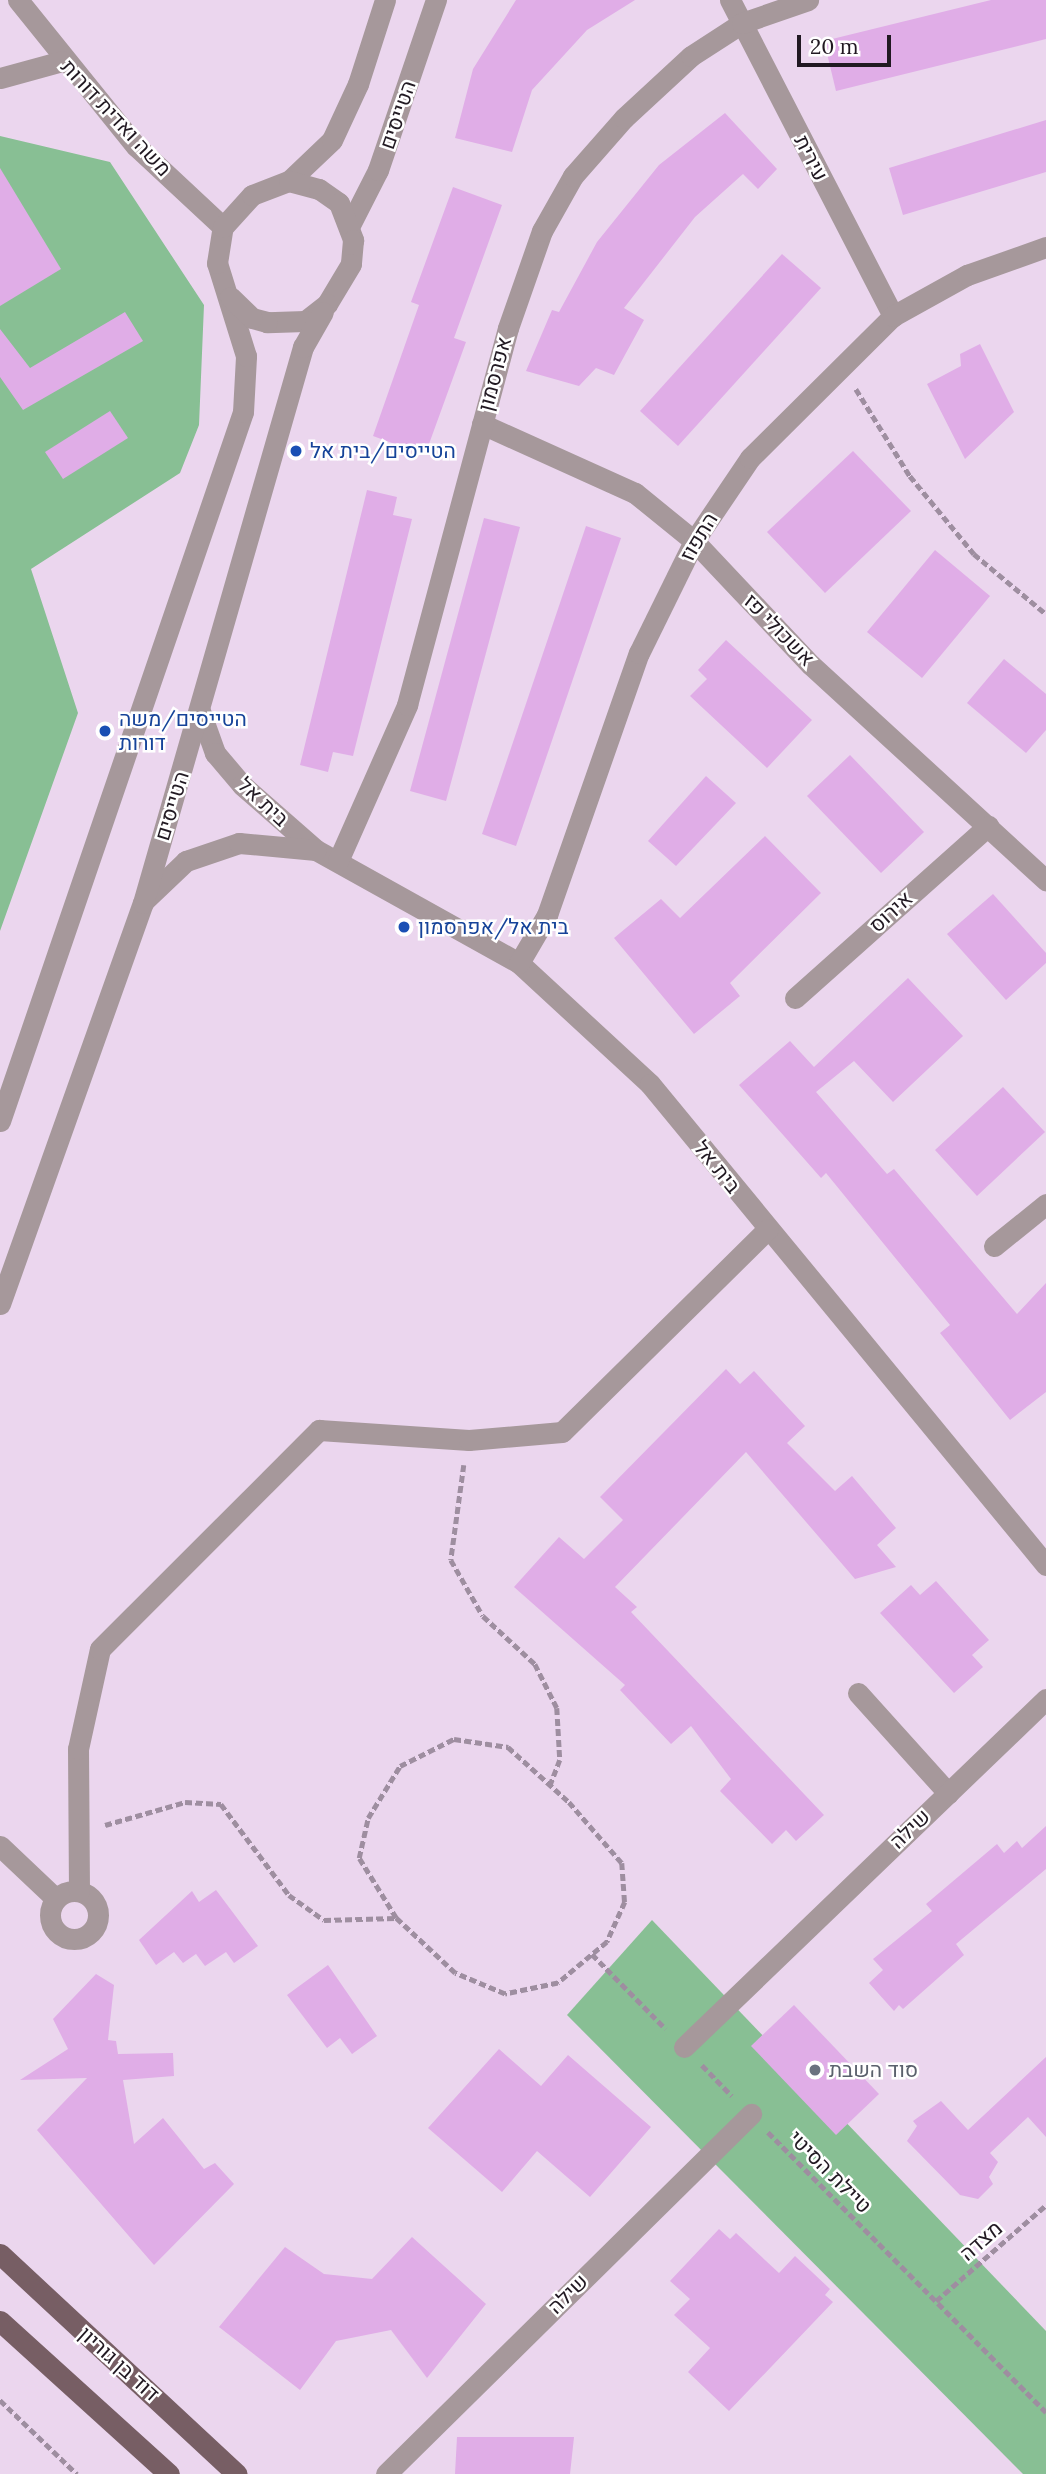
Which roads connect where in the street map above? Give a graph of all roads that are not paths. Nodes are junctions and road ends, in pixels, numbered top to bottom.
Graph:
1 (18, 0) edge
2 (386, 0) edge
3 (436, 0) edge
4 (730, 0) edge
5 (808, 0) edge
6 (742, 23) junction
7 (62, 61) junction
8 (0, 78) edge
9 (289, 181) junction
10 (350, 225) junction
11 (223, 227) junction
12 (1046, 247) edge
13 (230, 297) junction
14 (327, 304) junction
15 (893, 316) junction
16 (482, 424) junction
17 (694, 541) junction
18 (200, 711) junction
19 (988, 826) junction
20 (316, 850) junction
21 (338, 861) junction
22 (1046, 880) edge
23 (142, 903) junction
24 (519, 963) junction
25 (795, 998) dead end
26 (0, 1121) edge
27 (1046, 1204) edge
28 (768, 1229) junction
29 (994, 1246) dead end
30 (0, 1304) edge
31 (1046, 1565) edge
32 (858, 1693) dead end
33 (1046, 1699) edge
34 (948, 1793) junction
35 (0, 1846) edge
36 (79, 1891) junction
37 (56, 1899) junction
38 (684, 2047) road end
39 (751, 2114) road end
40 (0, 2255) edge
41 (0, 2321) edge
42 (169, 2474) edge
43 (237, 2474) edge
44 (386, 2474) edge

1 - 7 street, משה ואדית דורות
2 - 9 street
3 - 10 street, הטייסים
4 - 6 street, עירית
5 - 6 street, אפרסמון
6 - 15 street, עירית
6 - 16 street, אפרסמון
7 - 8 street
7 - 11 street, משה ואדית דורות
9 - 10 street
9 - 11 street
10 - 14 street
11 - 13 street
12 - 15 street, התפוז
13 - 14 street
13 - 26 street
14 - 18 street, הטייסים
15 - 17 street, התפוז
16 - 17 street, אשכולי פז
16 - 21 street, אפרסמון
17 - 19 street, אשכולי פז
17 - 24 street, התפוז
18 - 20 street, בית אל
18 - 23 street, הטייסים
19 - 22 street, אשכולי פז
19 - 25 street, אירוס
20 - 21 street, בית אל
20 - 23 street, בית אל
21 - 24 street, בית אל
23 - 30 street, הטייסים
24 - 28 street, בית אל
27 - 29 street
28 - 31 street, בית אל
28 - 36 street
32 - 34 street
33 - 34 street, שילה
34 - 38 street, שילה
35 - 37 street
36 - 37 street
36 - 37 street
39 - 44 street, שילה
40 - 43 main road, דוד בן גוריון
41 - 42 main road

